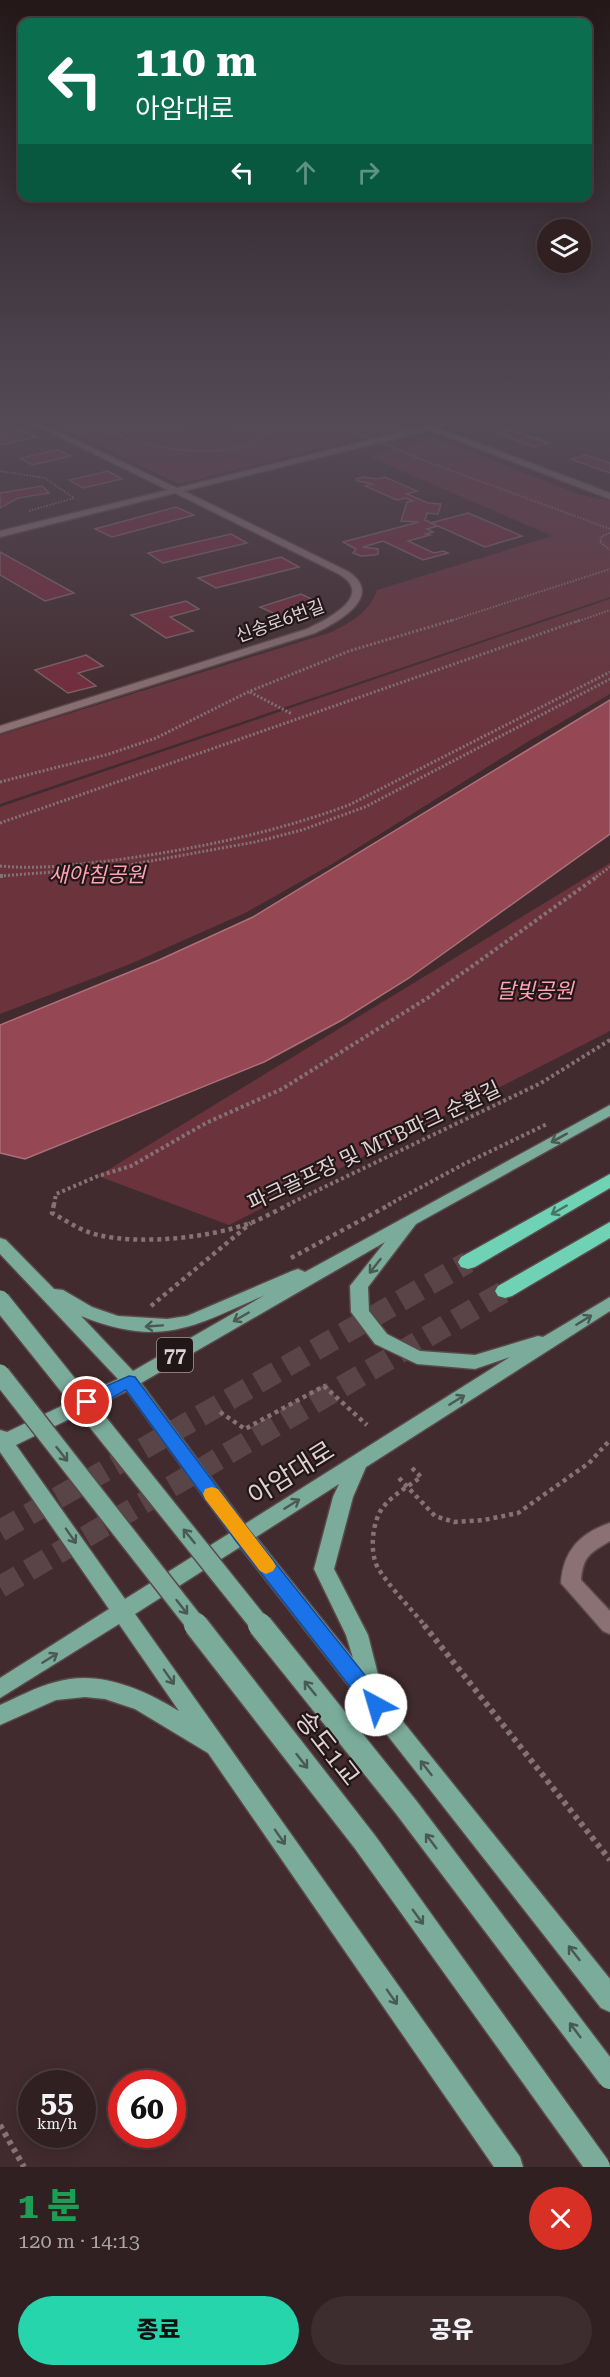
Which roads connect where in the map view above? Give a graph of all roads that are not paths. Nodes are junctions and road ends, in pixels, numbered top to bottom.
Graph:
1 (39, 524) edge
2 (245, 524) edge
3 (0, 534) edge
4 (0, 730) edge
5 (610, 1110) edge
6 (610, 1180) edge
7 (411, 1220) junction
8 (610, 1229) edge
9 (0, 1244) edge
10 (346, 1256) junction
11 (468, 1262) tunnel mouth
12 (24, 1269) junction
13 (505, 1290) tunnel mouth
14 (0, 1300) edge
15 (610, 1303) edge
16 (558, 1336) junction
17 (0, 1374) edge
18 (129, 1382) junction
19 (1, 1441) edge
20 (359, 1463) junction
21 (610, 1531) edge
22 (243, 1536) junction
23 (124, 1612) junction
24 (610, 1625) edge
25 (0, 1689) edge
26 (376, 1705) junction
27 (0, 1715) edge
28 (219, 1749) junction
29 (610, 1999) edge
30 (610, 2077) edge
31 (510, 2167) edge
32 (598, 2167) edge

1 - 3 street
2 - 4 street, 신송로6번길
5 -> 7 main road, 77
6 -> 11 highway
7 - 10 main road, 77
7 -> 16 main road
8 - 13 highway
9 - 12 main road
10 -> 12 main road
10 -> 18 main road, 77
12 - 18 main road
30 -> 14 main road, 송도1교, bridge
16 -> 15 main road, 아암대로
20 -> 16 main road, 아암대로
17 -> 32 main road, 송도1교, bridge
18 - 19 main road, 77
18 - 22 main road
19 -> 23 main road
22 -> 20 main road, 아암대로
20 - 26 main road
21 - 24 street
22 - 23 main road, 아암대로
22 - 26 main road
25 -> 23 main road, 아암대로
23 -> 28 main road
29 -> 26 main road
27 - 28 main road
28 -> 31 main road

